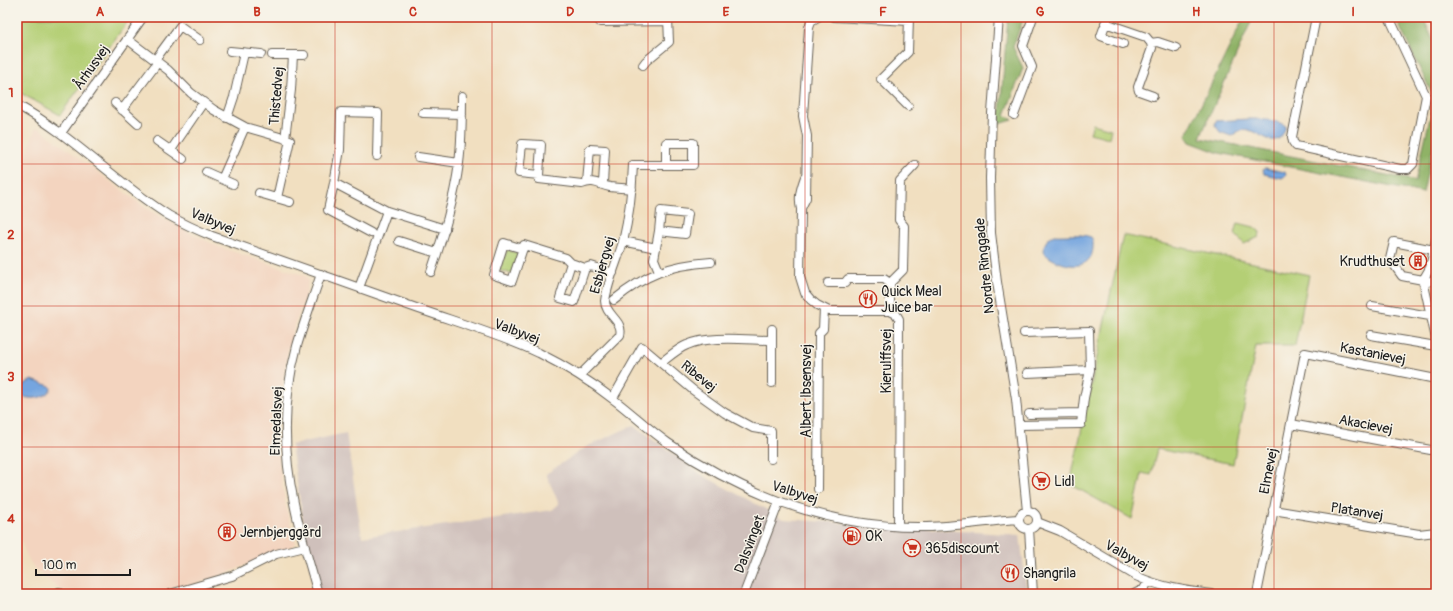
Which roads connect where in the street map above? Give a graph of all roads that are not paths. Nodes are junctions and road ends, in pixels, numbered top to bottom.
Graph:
1 (143, 17) edge
2 (817, 17) edge
3 (834, 17) edge
4 (999, 17) edge
5 (1033, 17) edge
6 (1316, 17) edge
7 (1389, 17) edge
8 (668, 19) edge
9 (909, 19) edge
10 (1106, 20) edge
11 (600, 22) dead end
12 (127, 39) junction
13 (200, 40) dead end
14 (1151, 43) junction
15 (1123, 44) dead end
16 (1176, 48) dead end
17 (230, 51) dead end
18 (244, 53) junction
19 (261, 54) dead end
20 (272, 55) dead end
21 (293, 55) junction
22 (304, 55) dead end
23 (157, 61) junction
24 (643, 65) dead end
25 (462, 96) dead end
26 (1153, 96) dead end
27 (203, 102) junction
28 (115, 103) dead end
29 (17, 105) edge
30 (908, 106) dead end
31 (122, 110) junction
32 (423, 113) dead end
33 (462, 114) junction
34 (1014, 115) dead end
35 (227, 118) junction
36 (138, 124) dead end
37 (245, 127) junction
38 (60, 133) junction
39 (285, 139) junction
40 (157, 141) dead end
41 (170, 150) junction
42 (377, 156) dead end
43 (418, 157) dead end
44 (183, 159) dead end
45 (459, 163) junction
46 (666, 165) dead end
47 (915, 165) dead end
48 (206, 172) dead end
49 (539, 174) dead end
50 (222, 179) junction
51 (588, 182) junction
52 (334, 183) junction
53 (602, 183) junction
54 (233, 184) dead end
55 (632, 189) junction
56 (259, 193) dead end
57 (277, 198) junction
58 (290, 202) dead end
59 (387, 211) junction
60 (445, 229) junction
61 (659, 231) dead end
62 (371, 233) dead end
63 (1436, 240) edge
64 (399, 241) dead end
65 (623, 241) junction
66 (656, 248) junction
67 (523, 249) junction
68 (1434, 250) junction
69 (437, 253) junction
70 (711, 262) dead end
71 (571, 263) junction
72 (585, 268) junction
73 (431, 272) dead end
74 (659, 272) junction
75 (613, 273) junction
76 (321, 274) junction
77 (1436, 280) edge
78 (1423, 282) junction
79 (828, 283) dead end
80 (890, 283) junction
81 (360, 288) junction
82 (614, 300) dead end
83 (1372, 306) dead end
84 (824, 309) junction
85 (890, 311) junction
86 (1433, 316) edge
87 (772, 329) dead end
88 (1024, 333) dead end
89 (1371, 335) dead end
90 (1436, 339) edge
91 (772, 340) junction
92 (1436, 346) edge
93 (1305, 353) joint
94 (661, 363) junction
95 (1090, 370) junction
96 (1027, 373) dead end
97 (580, 375) junction
98 (1436, 378) edge
99 (772, 383) dead end
100 (613, 398) junction
101 (1082, 413) junction
102 (1029, 414) dead end
103 (1291, 424) junction
104 (1019, 425) junction
105 (1436, 451) edge
106 (771, 459) dead end
107 (818, 489) dead end
108 (779, 502) junction
109 (1273, 510) junction
110 (1028, 511) junction
111 (1019, 519) junction
112 (1037, 522) junction
113 (898, 526) junction
114 (1029, 529) junction
115 (1436, 532) edge
116 (305, 547) junction
117 (1148, 582) junction
118 (1191, 593) edge
119 (170, 594) edge
120 (318, 594) edge
121 (744, 594) edge
122 (1033, 594) edge
123 (1134, 594) edge
124 (1211, 594) edge
125 (1256, 594) edge

1 - 12 street, Århusvej
2 - 84 street
3 - 9 street
4 - 104 street, Nordre Ringgade
5 - 34 street
6 - 7 street
8 - 11 street
8 - 24 street
9 - 30 street
10 - 14 street
10 - 15 street
12 - 23 street, Thistedvej
12 - 38 street, Århusvej
13 - 23 street
14 - 16 street
14 - 26 street
17 - 18 street, Thistedvej
18 - 19 street, Thistedvej
18 - 35 street
20 - 21 street, Thistedvej
21 - 22 street, Thistedvej
21 - 39 street, Thistedvej
23 - 27 street, Thistedvej
23 - 31 street
25 - 33 street
27 - 35 street, Thistedvej
27 - 41 street
28 - 31 street
29 - 38 street, Valbyvej
31 - 36 street
32 - 33 street
33 - 45 street
35 - 37 street, Thistedvej
37 - 39 street, Thistedvej
37 - 50 street, Thistedvej
38 - 76 street, Valbyvej
39 - 57 street, Thistedvej
40 - 41 street
41 - 44 street
42 - 52 street
43 - 45 street
45 - 60 street
46 - 55 street, Esbjergvej
47 - 80 street
48 - 50 street
49 - 51 street
50 - 54 street
51 - 53 street
51 - 53 street
52 - 59 street
52 - 62 street
53 - 55 street
55 - 65 street, Esbjergvej
56 - 57 street
57 - 58 street
59 - 60 street
59 - 81 street
60 - 69 street
61 - 66 street
63 - 68 street
64 - 69 street
65 - 66 street
65 - 75 street, Esbjergvej
66 - 74 street
67 - 67 street
67 - 71 street
68 - 78 street
68 - 78 street
69 - 73 street
70 - 74 street
71 - 72 street
71 - 72 street
72 - 75 street
74 - 82 street
75 - 97 street, Esbjergvej
76 - 81 street, Valbyvej
76 - 116 street, Elmedalsvej
77 - 78 street
78 - 86 street
79 - 80 street
80 - 85 street, Kierulffsvej
81 - 97 street, Valbyvej
83 - 86 street
84 - 85 street
84 - 107 street, Albert Ibsensvej
85 - 113 street, Kierulffsvej
86 - 90 street
87 - 91 street
88 - 95 street
89 - 92 street
91 - 94 street
91 - 99 street
93 - 98 street, Kastanievej
93 - 103 street, Elmevej
94 - 100 street, Ribevej
94 - 106 street, Ribevej
95 - 96 street
95 - 101 street
97 - 100 street, Valbyvej
100 - 108 street, Valbyvej
101 - 102 street
101 - 104 street
103 - 105 street, Akacievej
103 - 109 street, Elmevej
104 - 110 street, Nordre Ringgade
108 - 113 street, Valbyvej
108 - 121 street, Dalsvinget
109 - 115 street, Platanvej
109 - 125 street, Elmevej
110 - 111 street
110 - 112 street
111 - 113 street, Valbyvej
111 - 114 street
112 - 114 street
112 - 117 street, Valbyvej
114 - 122 street
116 - 119 street
116 - 120 street, Elmedalsvej
117 - 118 street, Valbyvej
117 - 123 street
118 - 124 street, Valbyvej

